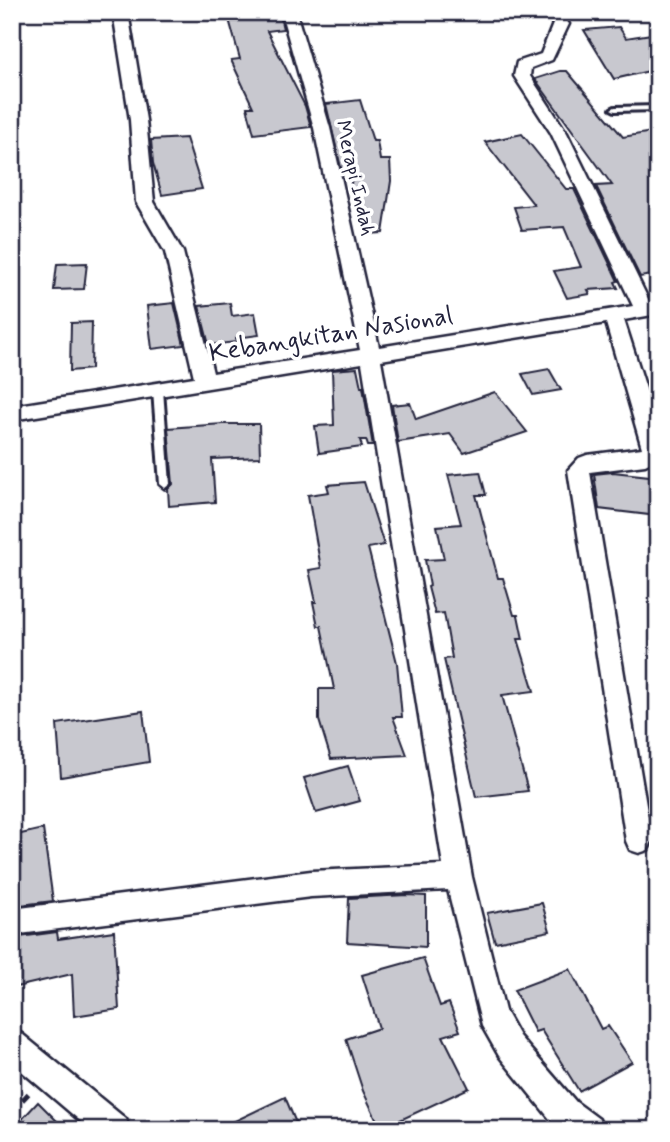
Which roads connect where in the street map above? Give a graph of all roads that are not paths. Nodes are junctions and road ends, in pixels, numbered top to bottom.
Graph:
1 (120, 12) edge
2 (288, 12) edge
3 (551, 12) edge
4 (615, 108) dead end
5 (658, 108) edge
6 (651, 309) edge
7 (613, 316) junction
8 (371, 356) junction
9 (205, 382) junction
10 (158, 390) junction
11 (12, 413) edge
12 (165, 484) dead end
13 (639, 841) dead end
14 (458, 877) junction
15 (12, 922) edge
16 (12, 1044) edge
17 (569, 1124) edge
18 (115, 1130) edge

1 - 9 street
2 - 8 street, Merapi Indah
3 - 6 street
4 - 5 lane
6 - 7 street, Kebangkitan Nasional
7 - 8 street, Kebangkitan Nasional
7 - 13 street
8 - 9 street, Kebangkitan Nasional
8 - 14 street
9 - 10 street, Kebangkitan Nasional
10 - 11 street, Kebangkitan Nasional
10 - 12 lane
14 - 15 street
14 - 17 street
16 - 18 street

